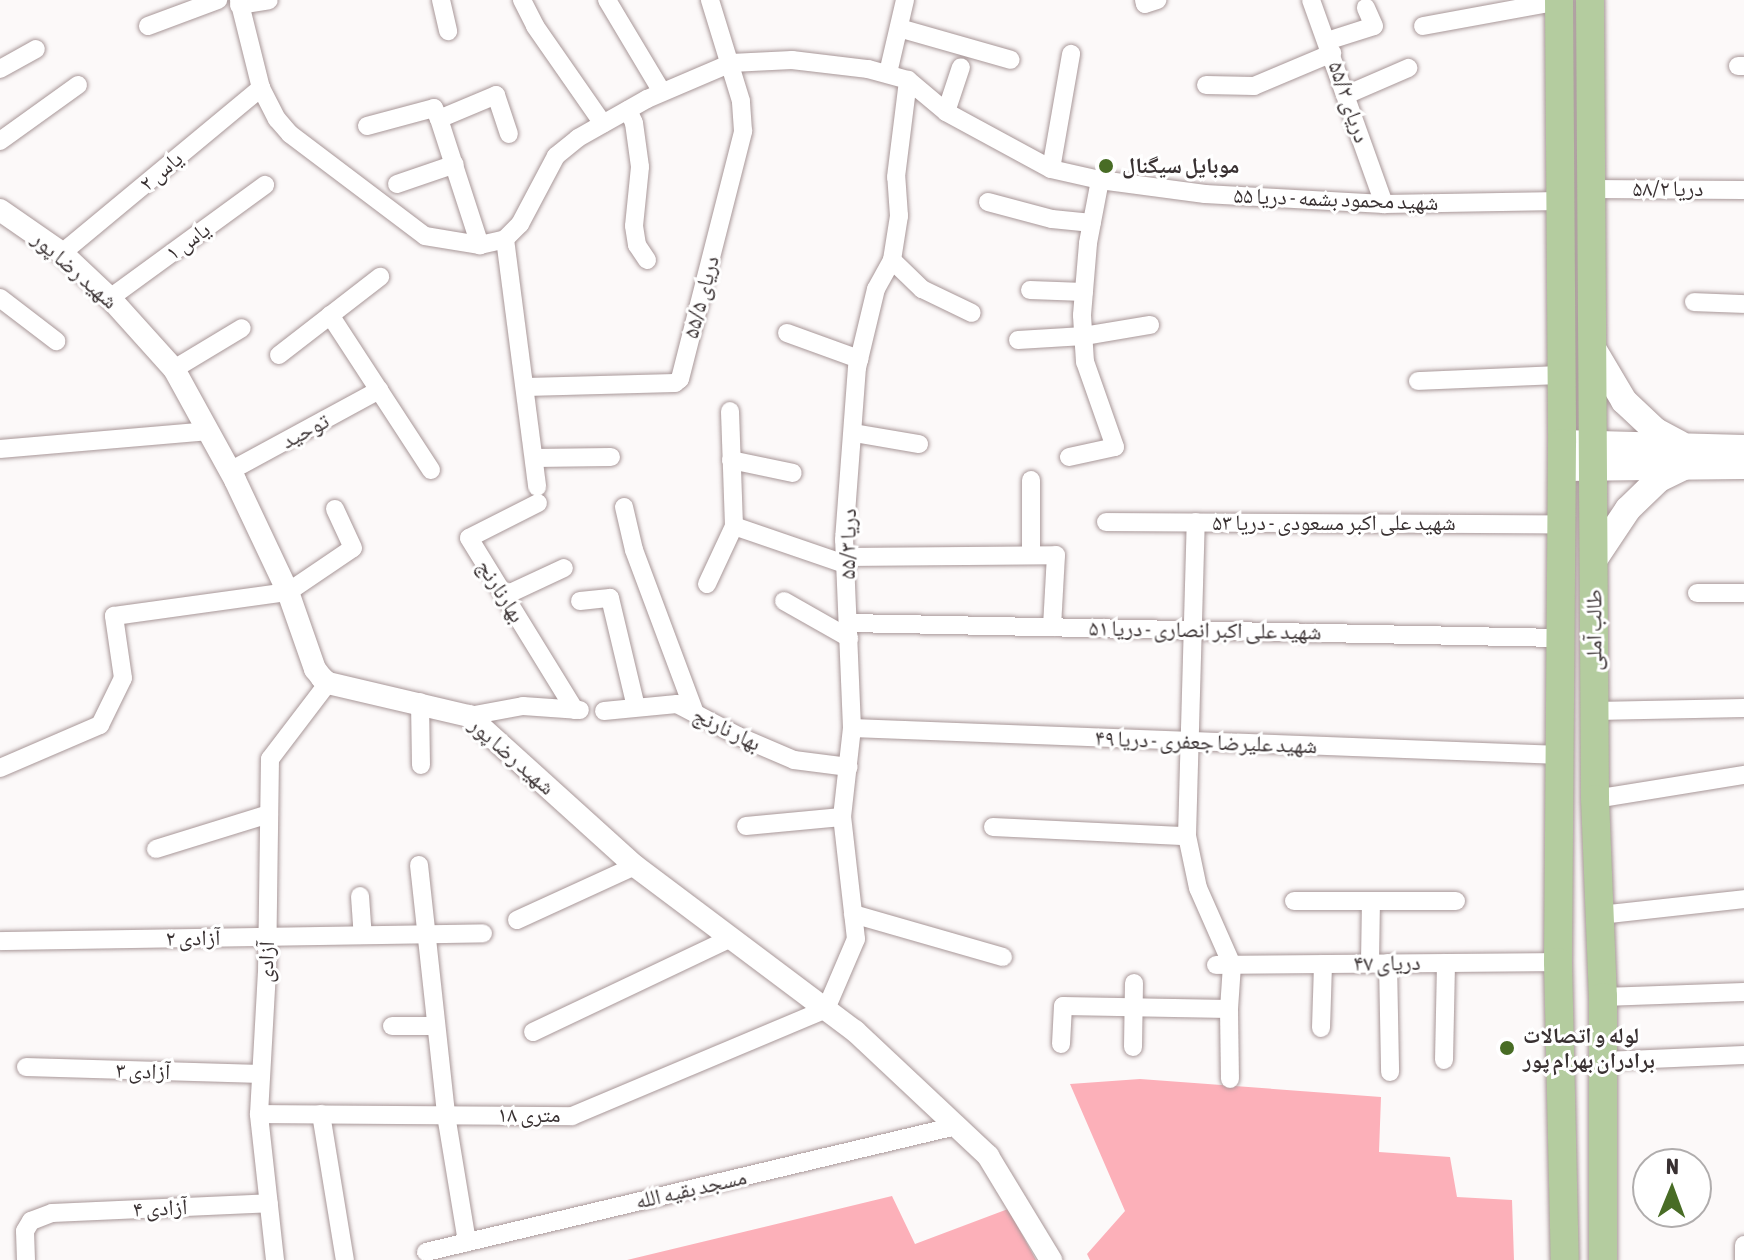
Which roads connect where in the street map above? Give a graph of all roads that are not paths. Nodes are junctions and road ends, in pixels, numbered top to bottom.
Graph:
1 (218, 0) edge
2 (269, 0) edge
3 (441, 0) edge
4 (522, 0) edge
5 (607, 0) edge
6 (710, 0) edge
7 (905, 0) edge
8 (1144, 0) edge
9 (1157, 0) edge
10 (1311, 0) edge
11 (1559, 0) edge
12 (1590, 0) edge
13 (239, 2) edge
14 (1366, 8) dead end
15 (148, 26) dead end
16 (1423, 26) dead end
17 (899, 28) junction
18 (448, 31) dead end
19 (1329, 47) junction
20 (36, 49) dead end
21 (1071, 54) dead end
22 (1011, 60) dead end
23 (731, 63) junction
24 (961, 67) dead end
25 (1408, 68) dead end
26 (0, 69) edge
27 (888, 73) junction
28 (908, 80) junction
29 (78, 85) dead end
30 (1206, 85) dead end
31 (261, 88) junction
32 (662, 92) junction
33 (1346, 95) junction
34 (628, 110) junction
35 (946, 112) junction
36 (436, 114) junction
37 (603, 124) junction
38 (367, 126) dead end
39 (509, 134) dead end
40 (0, 141) edge
41 (455, 164) junction
42 (1051, 169) junction
43 (1100, 180) junction
44 (397, 184) dead end
45 (265, 185) dead end
46 (1591, 189) junction
47 (1744, 190) edge
48 (1560, 201) junction
49 (988, 202) dead end
50 (1384, 204) junction
51 (0, 210) edge
52 (1092, 223) junction
53 (505, 239) junction
54 (480, 245) junction
55 (62, 253) junction
56 (647, 260) dead end
57 (892, 260) junction
58 (380, 277) dead end
59 (1030, 290) dead end
60 (1084, 292) junction
61 (0, 298) edge
62 (110, 298) junction
63 (1694, 302) dead end
64 (1744, 304) edge
65 (972, 313) dead end
66 (330, 315) junction
67 (1150, 325) dead end
68 (242, 328) dead end
69 (787, 333) dead end
70 (1084, 336) junction
71 (1018, 340) dead end
72 (56, 341) dead end
73 (1592, 347) junction
74 (279, 355) dead end
75 (859, 359) junction
76 (174, 369) junction
77 (1562, 375) junction
78 (1418, 381) dead end
79 (526, 387) junction
80 (379, 390) junction
81 (730, 411) dead end
82 (209, 431) junction
83 (854, 433) junction
84 (919, 444) dead end
85 (1744, 448) edge
86 (0, 449) edge
87 (1593, 455) junction
88 (1562, 456) junction
89 (1687, 456) junction
90 (611, 457) dead end
91 (1069, 457) dead end
92 (534, 458) junction
93 (731, 460) junction
94 (1744, 466) edge
95 (431, 470) dead end
96 (230, 471) junction
97 (793, 473) dead end
98 (1031, 480) dead end
99 (624, 507) dead end
100 (335, 509) dead end
101 (1106, 522) dead end
102 (1196, 522) junction
103 (1562, 524) junction
104 (734, 526) junction
105 (1031, 555) junction
106 (845, 560) junction
107 (1594, 560) junction
108 (564, 568) dead end
109 (707, 584) dead end
110 (288, 592) junction
111 (1697, 593) dead end
112 (1744, 593) edge
113 (504, 596) junction
114 (580, 601) dead end
115 (784, 601) dead end
116 (1052, 627) junction
117 (849, 630) junction
118 (1193, 630) junction
119 (1561, 638) junction
120 (328, 683) junction
121 (420, 702) junction
122 (636, 707) junction
123 (1744, 708) edge
124 (604, 711) dead end
125 (1595, 711) junction
126 (695, 713) junction
127 (469, 716) junction
128 (852, 728) junction
129 (1190, 741) junction
130 (1560, 755) junction
131 (421, 765) dead end
132 (849, 767) junction
133 (0, 768) edge
134 (1744, 775) edge
135 (1595, 799) junction
136 (269, 814) junction
137 (842, 817) junction
138 (746, 826) dead end
139 (993, 827) dead end
140 (1187, 836) junction
141 (1557, 840) junction
142 (156, 849) dead end
143 (419, 865) dead end
144 (635, 866) junction
145 (360, 896) dead end
146 (1744, 899) edge
147 (1294, 901) dead end
148 (1371, 901) junction
149 (1456, 901) dead end
150 (853, 914) junction
151 (1600, 915) junction
152 (517, 920) dead end
153 (483, 933) dead end
154 (363, 935) junction
155 (427, 935) junction
156 (267, 937) junction
157 (731, 938) junction
158 (0, 941) edge
159 (1602, 956) junction
160 (1003, 957) dead end
161 (1558, 962) junction
162 (1379, 963) junction
163 (1446, 963) junction
164 (1323, 964) junction
165 (1224, 965) junction
166 (1134, 983) dead end
167 (1744, 992) edge
168 (1603, 997) junction
169 (1558, 1000) junction
170 (1134, 1008) junction
171 (826, 1009) junction
172 (1229, 1009) junction
173 (392, 1026) dead end
174 (436, 1026) junction
175 (1321, 1028) dead end
176 (533, 1032) dead end
177 (1061, 1044) dead end
178 (1133, 1047) dead end
179 (1744, 1055) edge
180 (1444, 1060) dead end
181 (1604, 1061) junction
182 (26, 1067) dead end
183 (1390, 1072) dead end
184 (261, 1074) junction
185 (1230, 1079) dead end
186 (259, 1114) junction
187 (321, 1114) junction
188 (446, 1115) junction
189 (956, 1126) junction
190 (269, 1203) junction
191 (467, 1242) junction
192 (1744, 1245) edge
193 (426, 1252) dead end
194 (26, 1260) edge
195 (275, 1260) edge
196 (345, 1260) edge
197 (1051, 1260) edge
198 (1565, 1260) edge
199 (1603, 1260) edge
200 (1744, 1260) edge

1 - 15 street
2 - 13 street
3 - 18 street
4 - 37 street
5 - 32 street
6 - 23 street
7 - 17 street
8 - 9 street
10 - 19 street, دریای ۵۵/۲
11 - 16 street
11 - 48 main road, طالب آملی
12 - 46 main road, طالب آملی
13 - 31 street
14 - 19 street
17 - 22 street
17 - 27 street
19 - 30 street
19 - 33 street, دریای ۵۵/۲
20 - 26 street
21 - 42 street
23 - 27 street, شهید محمود بشمه - دریا ۵۵
23 - 32 street, شهید محمود بشمه - دریا ۵۵
23 - 79 street, دریای ۵۵/۵
24 - 35 street
25 - 33 street
27 - 28 street, شهید محمود بشمه - دریا ۵۵
28 - 35 street, شهید محمود بشمه - دریا ۵۵
28 - 57 street, دریا ۵۵/۳
29 - 40 street
31 - 54 street
31 - 55 street, یاس ۲
32 - 34 street, شهید محمود بشمه - دریا ۵۵
33 - 50 street, دریای ۵۵/۲
34 - 37 street, شهید محمود بشمه - دریا ۵۵
34 - 56 street
35 - 42 street, شهید محمود بشمه - دریا ۵۵
36 - 38 street
36 - 39 street
36 - 41 street
37 - 53 street, شهید محمود بشمه - دریا ۵۵
41 - 44 street
41 - 54 street
42 - 43 street, شهید محمود بشمه - دریا ۵۵
43 - 50 street, شهید محمود بشمه - دریا ۵۵
43 - 52 street
45 - 62 street, یاس ۱
46 - 47 street, دریا ۵۸/۲
46 - 73 main road, طالب آملی
48 - 50 street, شهید محمود بشمه - دریا ۵۵
48 - 77 main road, طالب آملی
49 - 52 street
51 - 55 street, شهید رضا پور
52 - 60 street
53 - 54 street
53 - 79 street
55 - 62 street, شهید رضا پور
57 - 65 street
57 - 75 street, دریا ۵۵/۳
58 - 66 street
59 - 60 street
60 - 70 street
61 - 72 street
62 - 76 street, شهید رضا پور
63 - 64 street
66 - 74 street
66 - 80 street
67 - 70 street
68 - 76 street
69 - 75 street
70 - 71 street
70 - 91 street
73 - 87 main road, طالب آملی
73 - 89 main road
75 - 83 street, دریا ۵۵/۳
76 - 82 street, شهید رضا پور
77 - 78 street
77 - 88 main road, طالب آملی
79 - 92 street
80 - 95 street
80 - 96 street, توحید
81 - 93 street
82 - 86 street
82 - 96 street, شهید رضا پور
83 - 84 street
83 - 106 street, دریا ۵۵/۳
85 - 89 main road
87 - 88 main road
87 - 89 main road
87 - 107 main road, طالب آملی
88 - 103 main road, طالب آملی
89 - 94 main road
89 - 107 main road
90 - 92 street
92 - 113 street, بهارنارنج
93 - 97 street
93 - 104 street
96 - 110 street, شهید رضا پور
98 - 105 street
99 - 126 street
100 - 110 street
101 - 102 street, شهید علی اکبر مسعودی - دریا ۵۳
102 - 103 street, شهید علی اکبر مسعودی - دریا ۵۳
102 - 118 street
103 - 119 main road, طالب آملی
104 - 106 street
104 - 109 street
105 - 106 street
105 - 116 street
106 - 117 street, دریا ۵۵/۳
107 - 125 main road, طالب آملی
108 - 113 street
110 - 120 street, شهید رضا پور
110 - 133 street
111 - 112 street
113 - 127 street, بهارنارنج
114 - 122 street
115 - 117 street
116 - 117 street, شهید علی اکبر انصاری - دریا ۵۱
116 - 118 street, شهید علی اکبر انصاری - دریا ۵۱
117 - 128 street, دریا ۵۵/۳
118 - 119 street, شهید علی اکبر انصاری - دریا ۵۱
118 - 129 street
119 - 130 main road, طالب آملی
120 - 121 street, شهید رضا پور
120 - 136 street, آزادی
121 - 127 street, شهید رضا پور
121 - 131 street
122 - 124 street, بهار نارنج
122 - 126 street, بهار نارنج
123 - 125 street
125 - 135 main road, طالب آملی
126 - 132 street, بهار نارنج
127 - 144 street, شهید رضا پور
128 - 129 street, شهید علیرضا جعفری - دریا ۴۹
128 - 132 street, دریا ۵۵/۳
129 - 130 street, شهید علیرضا جعفری - دریا ۴۹
129 - 140 street
130 - 141 main road, طالب آملی
132 - 137 street, دریا ۵۵/۳
134 - 135 street
135 - 141 main road
135 - 151 main road, طالب آملی
136 - 142 street
136 - 156 street, آزادی
137 - 138 street
137 - 150 street, دریا ۵۵/۳
139 - 140 street
140 - 165 street
141 - 161 main road, طالب آملی
143 - 155 street
144 - 152 street
144 - 157 street, شهید رضا پور
145 - 154 street
146 - 151 street
147 - 148 street
148 - 149 street
148 - 162 street
150 - 160 street
150 - 171 street, دریا ۵۵/۳
151 - 159 main road, طالب آملی
153 - 155 street, آزادی ۲
154 - 155 street, آزادی ۲
154 - 156 street, آزادی ۲
155 - 174 street
156 - 158 street, آزادی ۲
156 - 184 street, آزادی
157 - 171 street, شهید رضا پور
157 - 176 street
159 - 168 main road, طالب آملی
159 - 169 main road
161 - 163 street, دریای ۴۷
161 - 169 main road, طالب آملی
162 - 163 street, دریای ۴۷
162 - 164 street, دریای ۴۷
162 - 183 street
163 - 180 street
164 - 165 street, دریای ۴۷
164 - 175 street
165 - 172 street
166 - 170 street
167 - 168 street
168 - 181 main road, طالب آملی
169 - 198 main road, طالب آملی
170 - 172 street
170 - 177 street
170 - 178 street
171 - 188 street, ۱۸ متری
171 - 189 street, شهید رضا پور
172 - 185 street
173 - 174 street
174 - 188 street
179 - 181 street
181 - 199 main road, طالب آملی
182 - 184 street, آزادی ۳
184 - 186 street, آزادی
186 - 187 street, ۱۸ متری
186 - 190 street, آزادی
187 - 188 street, ۱۸ متری
187 - 196 street
188 - 191 street
189 - 191 street, مسجد بقیه الله
189 - 197 street, شهید رضا پور
190 - 194 street, آزادی ۴
190 - 195 street, آزادی
191 - 193 street, مسجد بقیه الله
192 - 200 street

